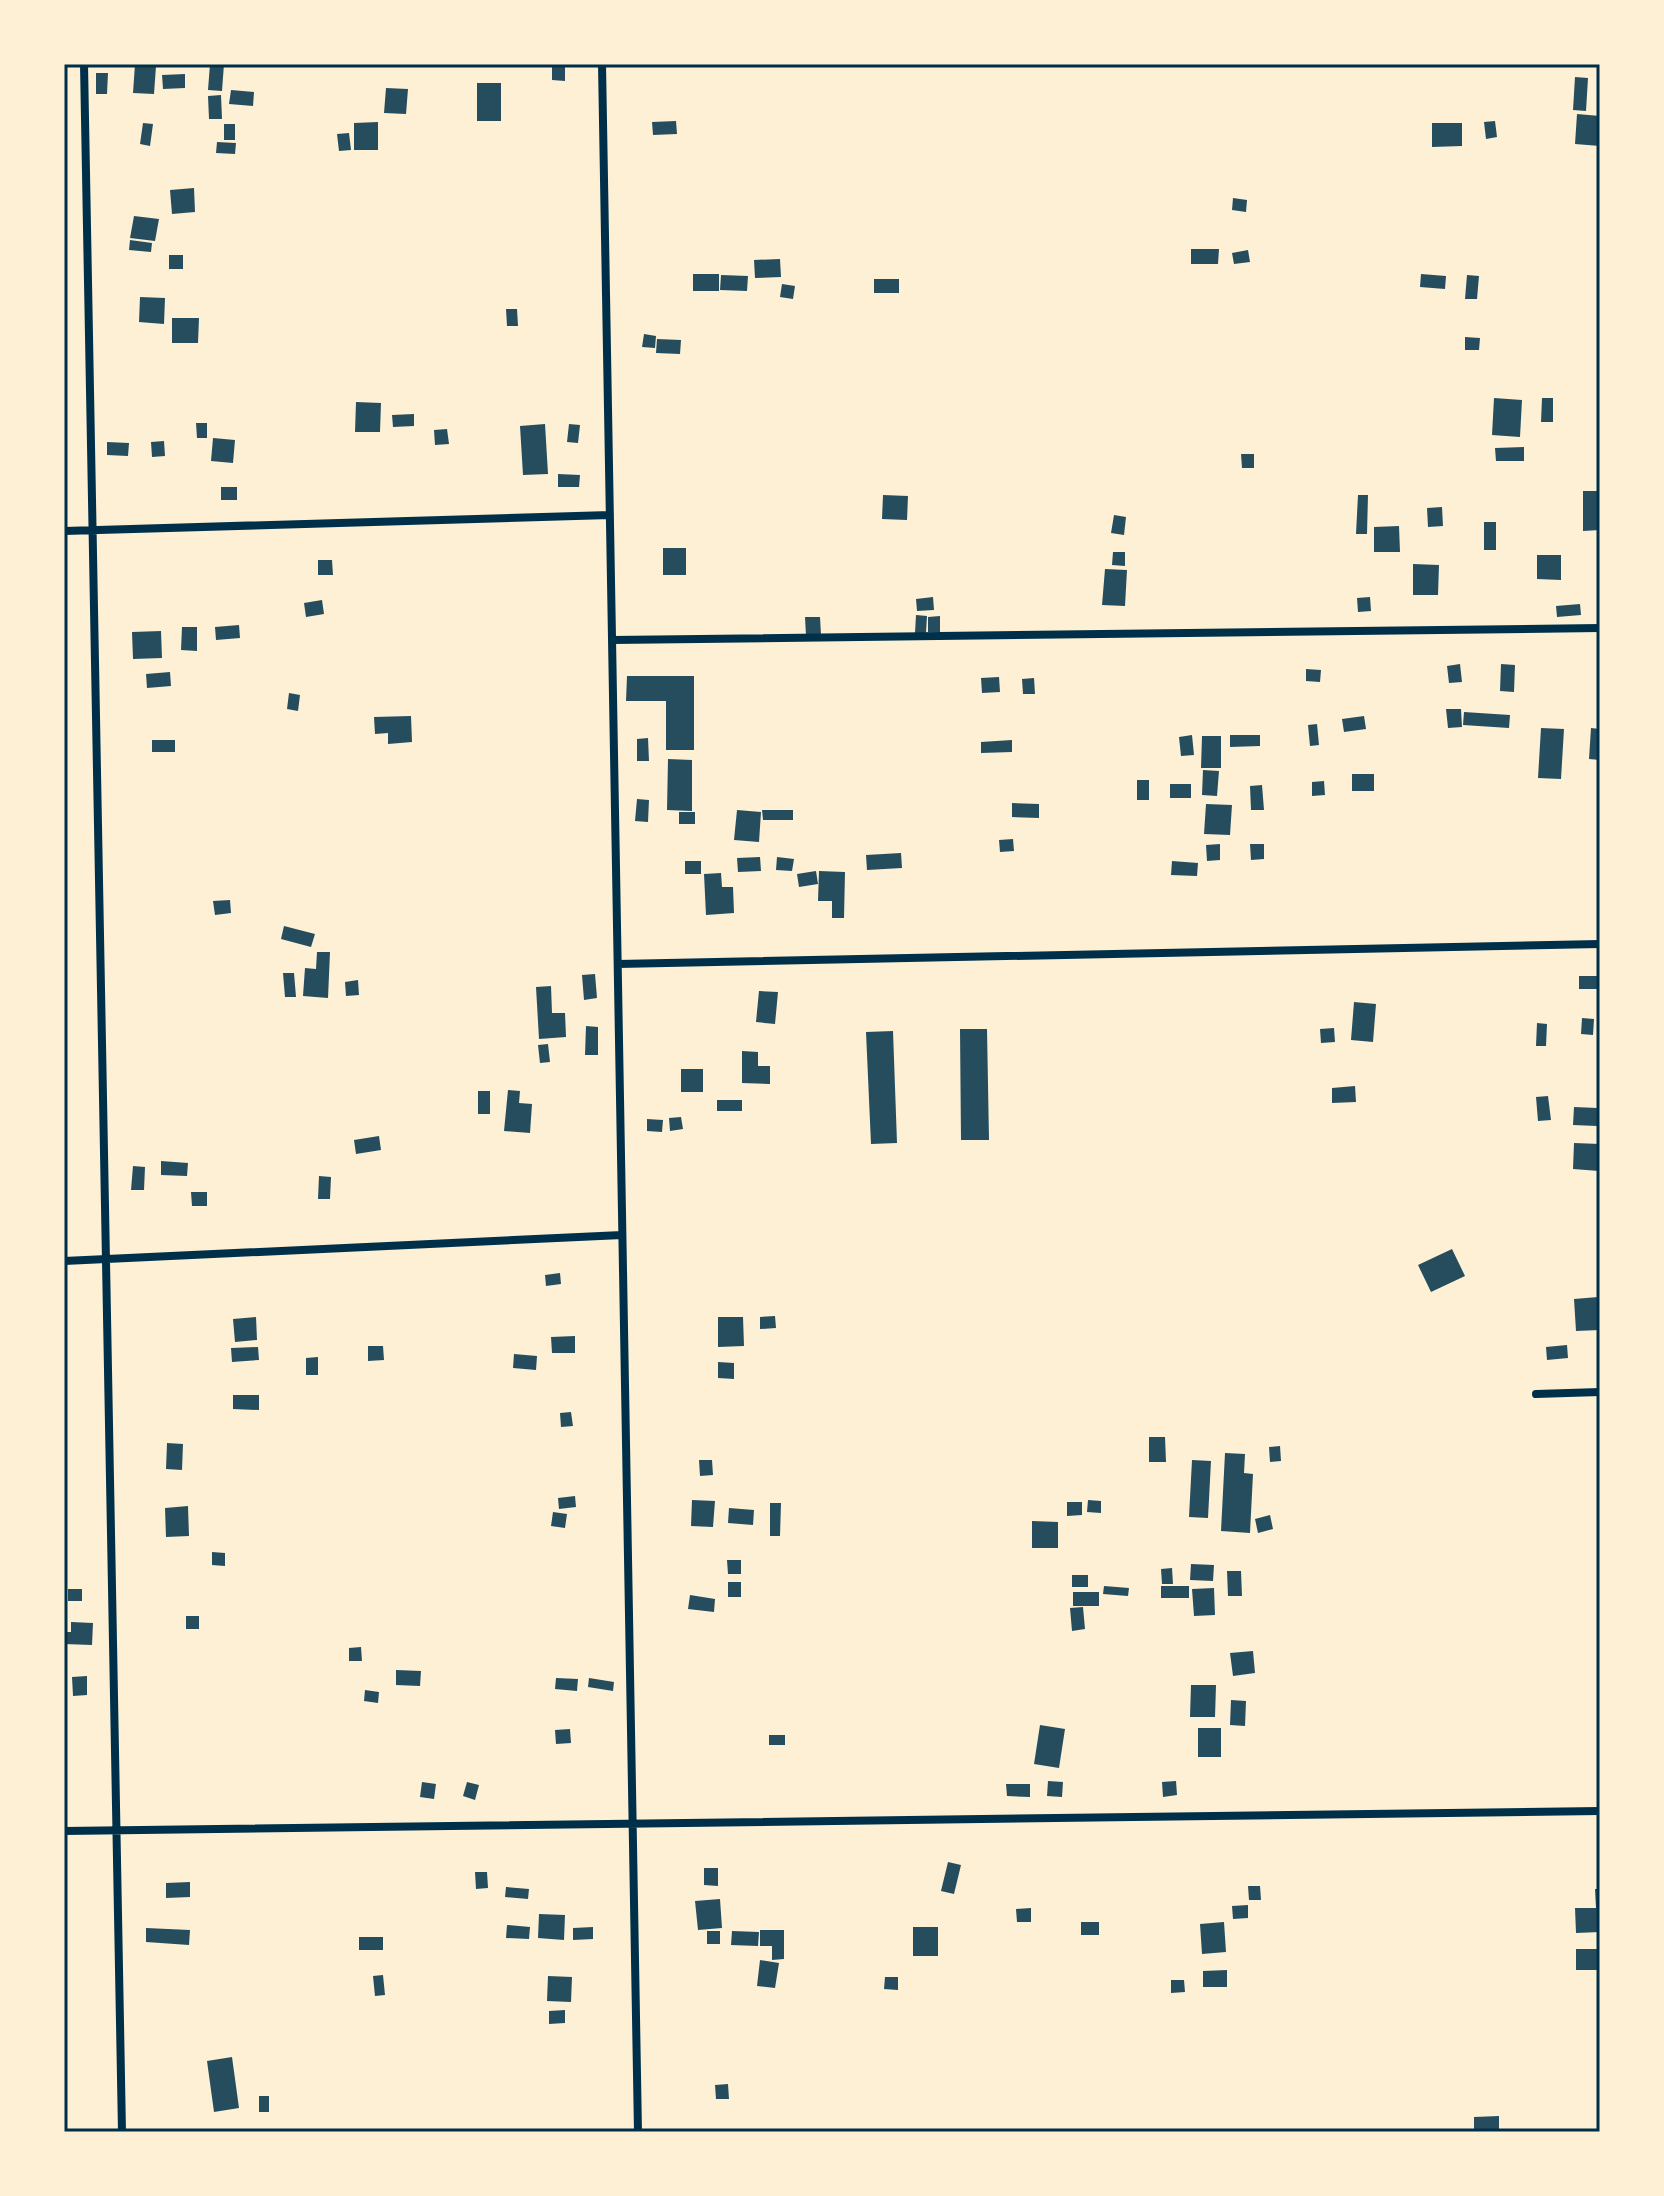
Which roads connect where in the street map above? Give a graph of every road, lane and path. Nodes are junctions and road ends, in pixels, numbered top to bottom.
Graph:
1 (84, 64) edge
2 (602, 64) edge
3 (610, 515) junction
4 (93, 530) junction
5 (64, 531) edge
6 (1600, 628) edge
7 (612, 640) junction
8 (1600, 944) edge
9 (618, 964) junction
10 (622, 1235) junction
11 (106, 1260) junction
12 (64, 1261) edge
13 (1600, 1392) edge
14 (1536, 1394) dead end
15 (1600, 1811) edge
16 (633, 1823) junction
17 (117, 1830) junction
18 (64, 1831) edge
19 (122, 2132) edge
20 (638, 2132) edge

1 - 4 street
2 - 3 street
3 - 4 street
3 - 7 street
4 - 5 street
4 - 11 street
6 - 7 street
7 - 9 street
8 - 9 street
9 - 10 street
10 - 11 street
10 - 16 street
11 - 12 street
11 - 17 street
13 - 14 street
15 - 16 street
16 - 17 street
16 - 20 street
17 - 18 street
17 - 19 street

